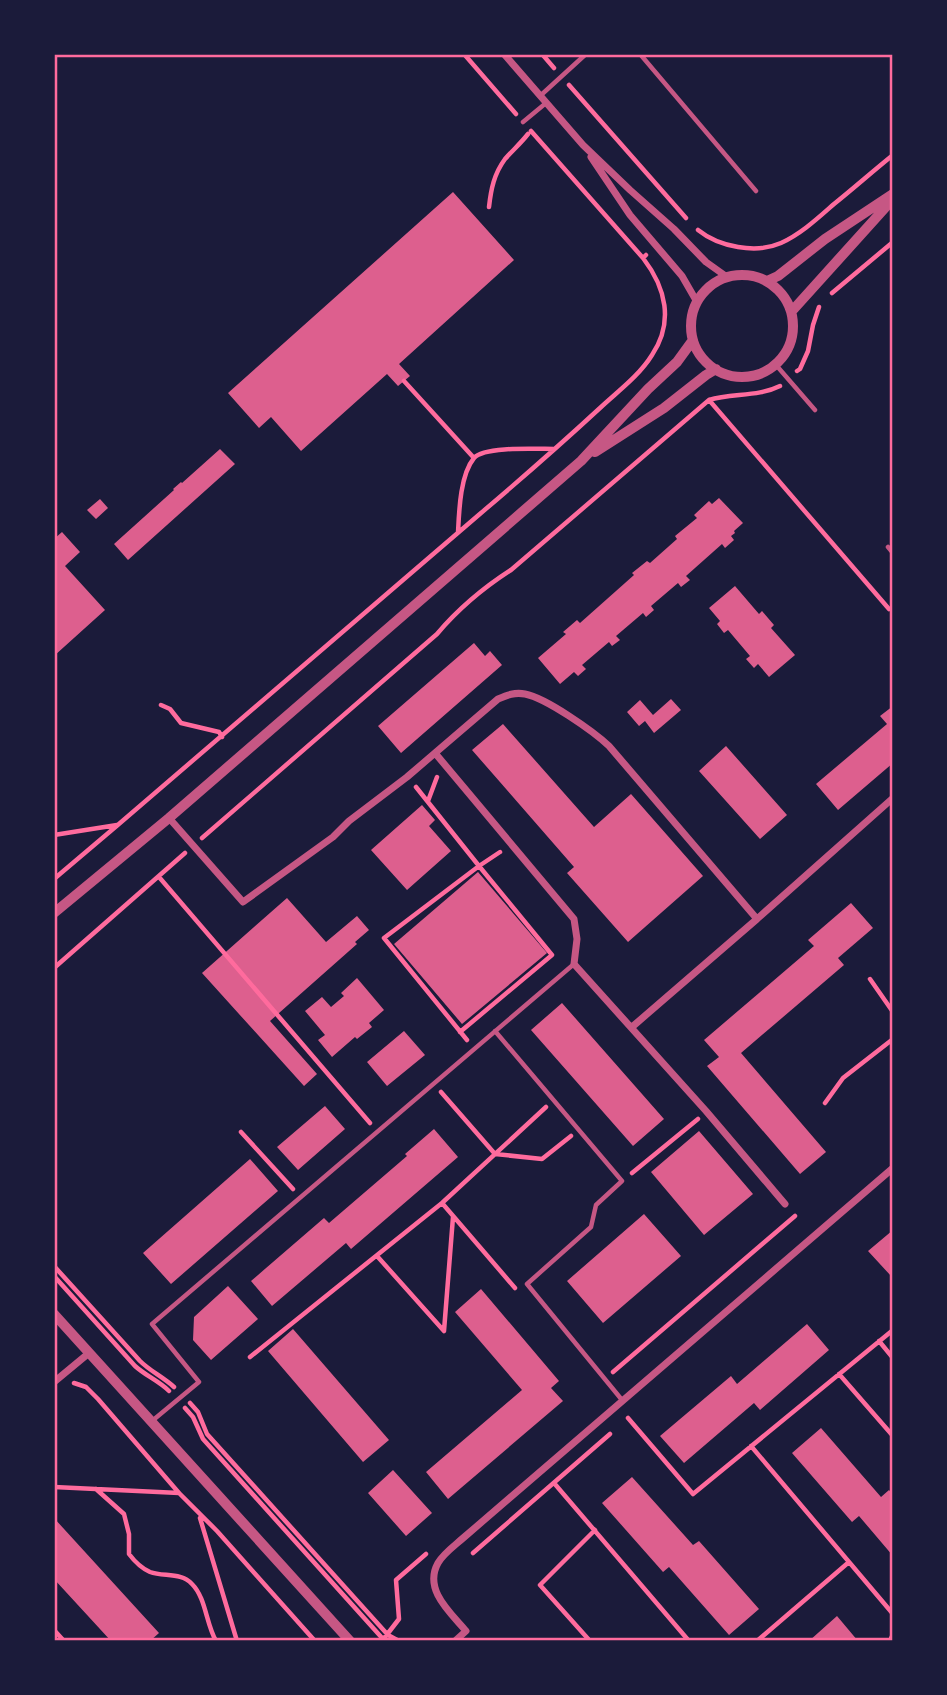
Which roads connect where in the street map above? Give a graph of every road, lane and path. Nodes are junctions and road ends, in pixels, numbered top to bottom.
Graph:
1 (464, 54) edge
2 (503, 54) edge
3 (542, 54) edge
4 (586, 54) edge
5 (640, 54) edge
6 (561, 77) junction
7 (540, 96) junction
8 (546, 103) junction
9 (523, 122) joint
10 (583, 145) junction
11 (893, 155) edge
12 (756, 191) dead end
13 (893, 197) edge
14 (489, 207) dead end
15 (686, 218) junction
16 (674, 229) junction
17 (893, 242) edge
18 (657, 245) junction
19 (643, 258) junction
20 (727, 277) junction
21 (767, 281) junction
22 (697, 302) junction
23 (792, 311) junction
24 (693, 340) junction
25 (776, 365) junction
26 (716, 369) junction
27 (796, 372) dead end
28 (404, 380) dead end
29 (781, 385) dead end
30 (709, 400) junction
31 (815, 410) dead end
32 (555, 449) junction
33 (474, 458) junction
34 (581, 461) junction
35 (457, 534) junction
36 (888, 547) dead end
37 (893, 553) edge
38 (889, 609) dead end
39 (161, 705) dead end
40 (222, 737) junction
41 (435, 753) junction
42 (443, 762) junction
43 (407, 777) junction
44 (893, 798) edge
45 (427, 802) junction
46 (169, 818) junction
47 (118, 825) junction
48 (54, 835) edge
49 (194, 845) junction
50 (501, 851) dead end
51 (479, 866) junction
52 (159, 877) junction
53 (54, 879) edge
54 (54, 913) edge
55 (757, 919) junction
56 (574, 964) junction
57 (54, 968) edge
58 (870, 979) dead end
59 (893, 1012) edge
60 (632, 1027) junction
61 (495, 1031) junction
62 (460, 1032) junction
63 (893, 1039) edge
64 (474, 1049) junction
65 (434, 1083) junction
66 (553, 1100) junction
67 (825, 1103) dead end
68 (706, 1111) junction
69 (579, 1130) junction
70 (241, 1132) dead end
71 (377, 1132) junction
72 (495, 1154) junction
73 (893, 1168) edge
74 (622, 1181) junction
75 (300, 1197) junction
76 (785, 1204) dead end
77 (795, 1215) dead end
78 (453, 1216) dead end
79 (376, 1256) junction
80 (54, 1266) edge
81 (54, 1276) edge
82 (54, 1314) edge
83 (893, 1330) edge
84 (879, 1342) junction
85 (89, 1353) junction
86 (250, 1357) dead end
87 (893, 1358) edge
88 (65, 1374) junction
89 (839, 1374) junction
90 (605, 1378) junction
91 (54, 1382) edge
92 (183, 1395) junction
93 (622, 1399) junction
94 (178, 1401) junction
95 (628, 1418) dead end
96 (152, 1422) junction
97 (617, 1427) dead end
98 (893, 1436) edge
99 (751, 1446) junction
100 (554, 1483) junction
101 (54, 1487) edge
102 (96, 1489) junction
103 (179, 1493) junction
104 (200, 1515) junction
105 (595, 1530) junction
106 (427, 1553) dead end
107 (473, 1553) dead end
108 (849, 1562) junction
109 (893, 1614) edge
110 (54, 1630) edge
111 (893, 1634) edge
112 (385, 1639) edge
113 (64, 1641) edge
114 (216, 1641) edge
115 (237, 1641) edge
116 (315, 1641) edge
117 (350, 1641) edge
118 (399, 1641) edge
119 (456, 1641) edge
120 (590, 1641) edge
121 (689, 1641) edge
122 (757, 1641) edge
123 (890, 1641) edge

1 - 9 path
2 - 7 street
3 - 6 path
4 - 6 lane
5 - 12 lane
6 - 7 lane
6 - 15 path
7 - 8 street
8 - 9 lane
8 - 10 street
10 - 16 street
10 - 18 street
11 - 15 path
13 - 21 street
13 - 23 street
14 - 19 path
15 - 16 path
16 - 20 street
17 - 27 path
18 - 19 path
18 - 22 street
19 - 32 path
20 - 21 street
20 - 22 street
21 - 23 street
22 - 24 street
23 - 25 street
24 - 26 street
24 - 34 street
25 - 26 street
25 - 31 lane
26 - 34 street
28 - 33 path
29 - 30 path
30 - 38 path
30 - 49 path
32 - 33 path
32 - 35 path
33 - 35 path
34 - 46 street
35 - 40 path
36 - 37 lane
39 - 40 path
40 - 47 path
41 - 42 street
41 - 43 street
41 - 55 street
42 - 45 path
42 - 56 street
43 - 45 path
43 - 49 street
44 - 55 street
45 - 51 path
46 - 49 street
46 - 54 street
47 - 48 path
47 - 53 path
49 - 52 path
50 - 51 path
51 - 62 path
51 - 62 path
52 - 57 path
52 - 71 path
55 - 60 street
56 - 60 street
56 - 61 lane
58 - 59 path
60 - 68 street
61 - 64 lane
61 - 66 lane
62 - 64 path
63 - 67 path
64 - 65 lane
65 - 71 lane
65 - 72 path
66 - 69 lane
66 - 72 path
68 - 74 path
68 - 76 street
69 - 72 path
69 - 74 lane
70 - 75 path
71 - 75 lane
72 - 79 path
73 - 93 street
74 - 90 lane
75 - 92 lane
77 - 90 path
78 - 79 path
79 - 86 path
80 - 92 path
81 - 94 path
82 - 85 street
83 - 84 path
84 - 87 path
84 - 89 path
85 - 88 street
85 - 96 street
88 - 91 street
88 - 103 path
89 - 98 path
89 - 99 path
90 - 93 lane
92 - 94 lane
92 - 112 path
93 - 119 street
94 - 96 lane
94 - 112 path
95 - 99 path
96 - 117 street
97 - 100 path
99 - 108 path
100 - 105 path
100 - 107 path
101 - 102 path
102 - 103 path
102 - 114 path
103 - 104 path
104 - 115 path
104 - 116 path
105 - 120 path
105 - 121 path
106 - 112 path
108 - 109 path
108 - 122 path
110 - 113 path
111 - 123 path
112 - 118 path

